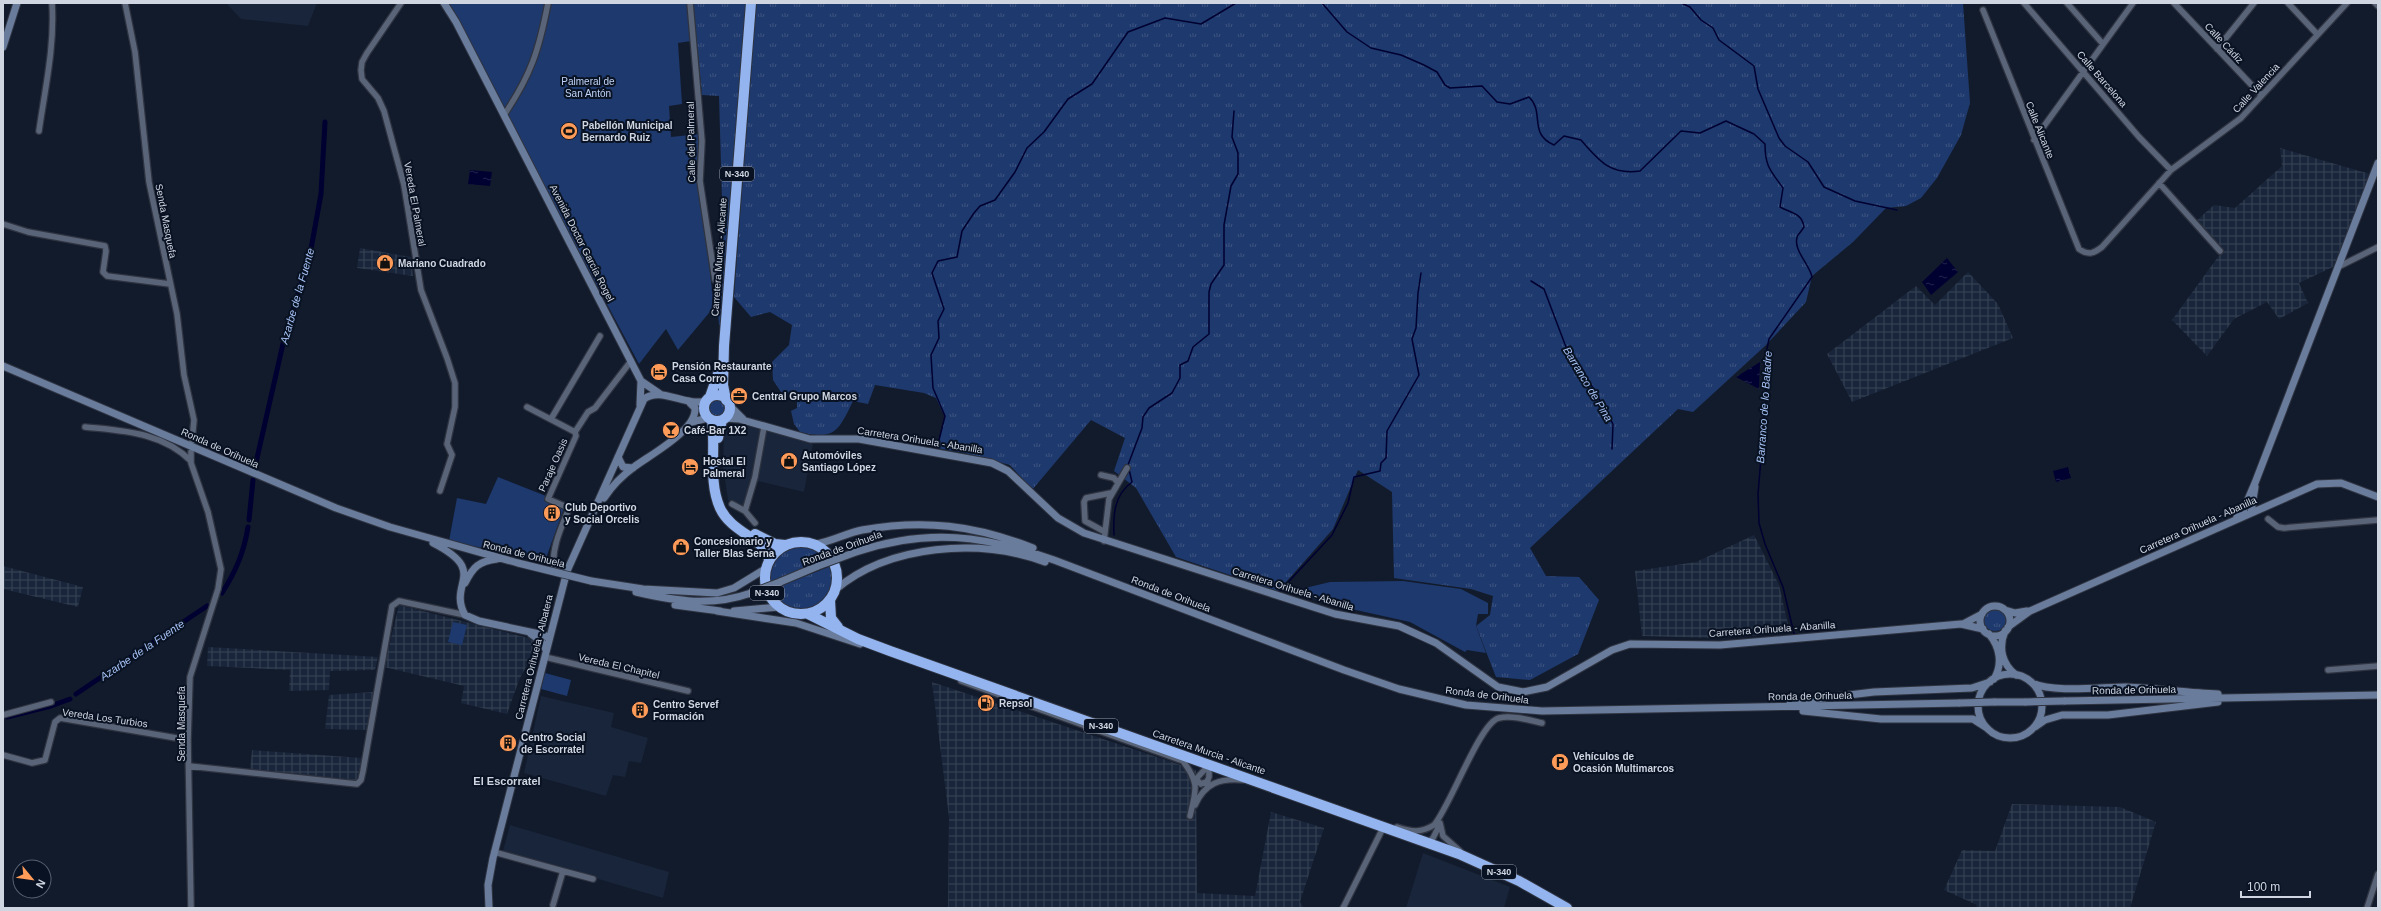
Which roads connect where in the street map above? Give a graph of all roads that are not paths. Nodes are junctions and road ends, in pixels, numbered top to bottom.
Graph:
1 (17, 3) edge
2 (52, 3) edge
3 (125, 3) edge
4 (401, 3) edge
5 (444, 3) edge
6 (548, 3) edge
7 (690, 3) edge
8 (751, 3) edge
9 (2024, 3) edge
10 (2066, 3) edge
11 (2125, 3) edge
12 (2174, 3) edge
13 (2254, 3) edge
14 (2288, 3) edge
15 (2347, 3) edge
16 (2375, 3) edge
17 (2131, 5) edge
18 (2378, 6) edge
19 (1983, 10) dead end
20 (2317, 34) junction
21 (2103, 44) junction
22 (3, 47) edge
23 (2217, 49) junction
24 (2084, 72) junction
25 (2261, 95) junction
26 (504, 115) junction
27 (39, 130) dead end
28 (2034, 140) junction
29 (2378, 163) edge
30 (2169, 168) junction
31 (2159, 182) junction
32 (3, 224) edge
33 (2378, 247) edge
34 (2220, 251) dead end
35 (2086, 254) joint
36 (2338, 267) junction
37 (715, 280) dead end
38 (170, 284) junction
39 (600, 336) dead end
40 (724, 346) junction
41 (631, 361) junction
42 (3, 366) edge
43 (641, 381) junction
44 (660, 394) junction
45 (708, 399) junction
46 (728, 402) junction
47 (690, 403) junction
48 (527, 407) dead end
49 (639, 408) junction
50 (551, 419) junction
51 (717, 419) junction
52 (745, 420) junction
53 (692, 422) junction
54 (84, 427) dead end
55 (764, 427) junction
56 (575, 432) junction
57 (192, 441) dead end
58 (191, 452) dead end
59 (618, 456) junction
60 (191, 461) junction
61 (633, 468) junction
62 (1127, 468) dead end
63 (1101, 476) dead end
64 (1118, 483) junction
65 (2255, 483) junction
66 (440, 491) dead end
67 (1112, 493) junction
68 (2255, 496) junction
69 (2378, 498) edge
70 (732, 504) dead end
71 (2246, 504) junction
72 (2265, 506) junction
73 (596, 510) junction
74 (745, 511) junction
75 (2251, 512) junction
76 (2236, 519) junction
77 (2268, 519) dead end
78 (2378, 520) edge
79 (755, 523) dead end
80 (1106, 532) junction
81 (417, 535) junction
82 (1104, 541) junction
83 (815, 544) junction
84 (785, 545) junction
85 (502, 559) junction
86 (767, 564) junction
87 (567, 572) junction
88 (591, 581) junction
89 (1108, 581) junction
90 (463, 587) junction
91 (835, 590) junction
92 (631, 591) junction
93 (830, 600) junction
94 (461, 604) junction
95 (1167, 604) junction
96 (779, 608) junction
97 (2005, 610) junction
98 (446, 611) junction
99 (717, 611) junction
100 (2030, 611) junction
101 (808, 614) junction
102 (1982, 614) junction
103 (465, 615) junction
104 (553, 621) junction
105 (1961, 624) junction
106 (839, 629) junction
107 (2007, 629) junction
108 (1986, 631) junction
109 (531, 634) junction
110 (549, 638) junction
111 (886, 652) junction
112 (546, 653) junction
113 (911, 661) junction
114 (2378, 666) edge
115 (2328, 670) dead end
116 (2016, 675) junction
117 (1992, 681) junction
118 (2032, 683) junction
119 (688, 691) dead end
120 (2378, 695) edge
121 (2330, 696) junction
122 (2286, 697) junction
123 (51, 702) dead end
124 (1686, 708) junction
125 (1723, 708) junction
126 (3, 715) edge
127 (1542, 723) dead end
128 (2035, 727) junction
129 (1987, 728) junction
130 (188, 740) junction
131 (3, 754) edge
132 (1209, 765) junction
133 (189, 766) junction
134 (1196, 779) junction
135 (1208, 781) junction
136 (1271, 786) junction
137 (1203, 790) junction
138 (1444, 810) junction
139 (1366, 820) junction
140 (1440, 823) junction
141 (1384, 826) junction
142 (1428, 843) junction
143 (494, 852) junction
144 (563, 871) junction
145 (2378, 874) edge
146 (1504, 875) junction
147 (593, 879) dead end
148 (553, 905) dead end
149 (190, 908) edge
150 (489, 908) edge
151 (1342, 908) edge
152 (1567, 908) edge
153 (2368, 908) edge

1 - 22 main road
2 - 27 street
3 - 38 street, Senda Masquefa
4 - 66 street, Vereda El Palmeral
5 - 26 main road, Avenida Doctor García Rogel
6 - 26 street
7 - 37 street, Calle del Palmeral
8 - 40 highway, Carretera Murcia - Alicante / N-340
9 - 24 street, Calle Barcelona
10 - 21 street
11 - 17 street
12 - 23 street, Calle Cádiz
13 - 23 street
14 - 20 street
15 - 20 street, Calle Valencia
16 - 18 street
17 - 21 street
19 - 28 street, Calle Alicante
20 - 25 street, Calle Valencia
21 - 24 street
23 - 25 street, Calle Cádiz
24 - 28 street
24 - 30 street, Calle Barcelona
25 - 30 street, Calle Valencia
26 - 41 main road, Avenida Doctor García Rogel
28 - 35 street, Calle Alicante
29 - 36 main road
30 - 31 street, Calle Valencia
31 - 34 street
31 - 35 street, Calle Valencia
32 - 38 street
33 - 36 street
36 - 65 main road
38 - 57 street, Senda Masquefa
39 - 50 street
40 - 45 highway, Carretera Murcia - Alicante / N-340
40 - 46 highway, Carretera Murcia - Alicante / N-340
41 - 43 main road, Avenida Doctor García Rogel
41 - 56 street, Paraje Oasis
42 - 81 main road, Ronda de Orihuela
43 - 44 main road, Avenida Doctor García Rogel
43 - 49 main road
44 - 47 main road, Avenida Doctor García Rogel
44 - 49 main road, Avenida Doctor García Rogel
45 - 46 highway
45 - 47 main road, Avenida Doctor García Rogel
45 - 51 highway, N-340
46 - 51 highway, N-340
46 - 52 main road, Carretera Orihuela - Abanilla
47 - 53 main road
48 - 50 street
49 - 59 main road
50 - 56 street
51 - 52 main road, Carretera Orihuela - Abanilla
51 - 53 main road
51 - 84 highway, N-340
51 - 86 highway, N-340
52 - 55 main road, Carretera Orihuela - Abanilla
53 - 61 main road
54 - 60 street
55 - 74 street
55 - 82 main road, Carretera Orihuela - Abanilla
56 - 87 street, Paraje Oasis
58 - 60 street, Senda Masquefa
59 - 61 main road
59 - 73 main road
60 - 130 street, Senda Masquefa
61 - 73 main road
62 - 64 street
63 - 64 street
64 - 67 street
65 - 68 main road
65 - 71 main road
67 - 80 street
67 - 80 street
68 - 72 main road
68 - 75 main road
69 - 72 main road, Carretera Orihuela - Abanilla
70 - 74 street
71 - 75 main road
71 - 76 main road
72 - 75 main road, Carretera Orihuela - Abanilla
73 - 87 main road, Carretera Orihuela - Albatera
74 - 79 street
75 - 76 main road, Carretera Orihuela - Abanilla
76 - 100 main road, Carretera Orihuela - Abanilla
77 - 78 street
80 - 82 street
81 - 85 main road, Ronda de Orihuela
81 - 90 main road
82 - 105 main road, Carretera Orihuela - Abanilla
83 - 84 highway, N-340
83 - 89 main road
83 - 91 highway
84 - 86 highway
85 - 88 main road, Ronda de Orihuela, bridge
85 - 90 main road
86 - 88 main road
86 - 96 highway, N-340
87 - 104 main road, Carretera Orihuela - Albatera
88 - 92 main road, Ronda de Orihuela
89 - 92 main road, Ronda de Orihuela, bridge
89 - 95 main road, Ronda de Orihuela
90 - 94 main road
91 - 93 highway
91 - 95 main road
92 - 99 main road
93 - 101 highway
93 - 106 highway
94 - 98 street
94 - 103 main road
95 - 124 main road, Ronda de Orihuela
96 - 99 main road
96 - 101 highway, N-340
97 - 100 main road, Carretera Orihuela - Abanilla
97 - 102 main road
97 - 107 main road
98 - 103 street
98 - 133 street
99 - 111 main road
100 - 107 main road, Carretera Orihuela - Abanilla
101 - 106 highway, Carretera Murcia - Alicante / N-340
102 - 105 main road, Carretera Orihuela - Abanilla
102 - 108 main road
103 - 109 main road
104 - 109 main road
104 - 110 main road, Carretera Orihuela - Albatera
105 - 108 main road, Carretera Orihuela - Abanilla
106 - 111 highway, Carretera Murcia - Alicante / N-340
107 - 108 main road
107 - 116 main road
108 - 117 main road
109 - 110 main road
109 - 112 main road
110 - 112 main road, Carretera Orihuela - Albatera
111 - 113 highway, Carretera Murcia - Alicante / N-340
112 - 119 street, Vereda El Chapitel
112 - 143 main road, Carretera Orihuela - Albatera
113 - 132 highway, Carretera Murcia - Alicante / N-340
113 - 134 street
114 - 115 street
116 - 117 main road
116 - 118 main road
117 - 124 main road
117 - 129 main road
118 - 122 main road
118 - 128 main road
120 - 121 main road, Ronda de Orihuela
121 - 122 main road, Ronda de Orihuela
121 - 128 main road
122 - 125 main road, Ronda de Orihuela, bridge
123 - 126 street
124 - 125 main road, Ronda de Orihuela
125 - 129 main road
127 - 138 street
128 - 129 main road
130 - 131 street, Vereda Los Turbios
130 - 133 street, Senda Masquefa
132 - 134 street
132 - 135 street
132 - 136 highway, Carretera Murcia - Alicante / N-340
133 - 149 street, Senda Masquefa
134 - 135 street
134 - 137 street
135 - 137 street
136 - 137 street
136 - 139 highway, Carretera Murcia - Alicante / N-340
138 - 139 street
138 - 140 street
139 - 141 highway, Carretera Murcia - Alicante / N-340
140 - 142 street
140 - 146 street
141 - 142 highway, Carretera Murcia - Alicante / N-340
141 - 151 street
142 - 146 highway, Carretera Murcia - Alicante / N-340
143 - 144 street
143 - 150 main road, Carretera Orihuela - Albatera
144 - 147 street
144 - 148 street
145 - 153 street
146 - 152 highway, Carretera Murcia - Alicante / N-340

